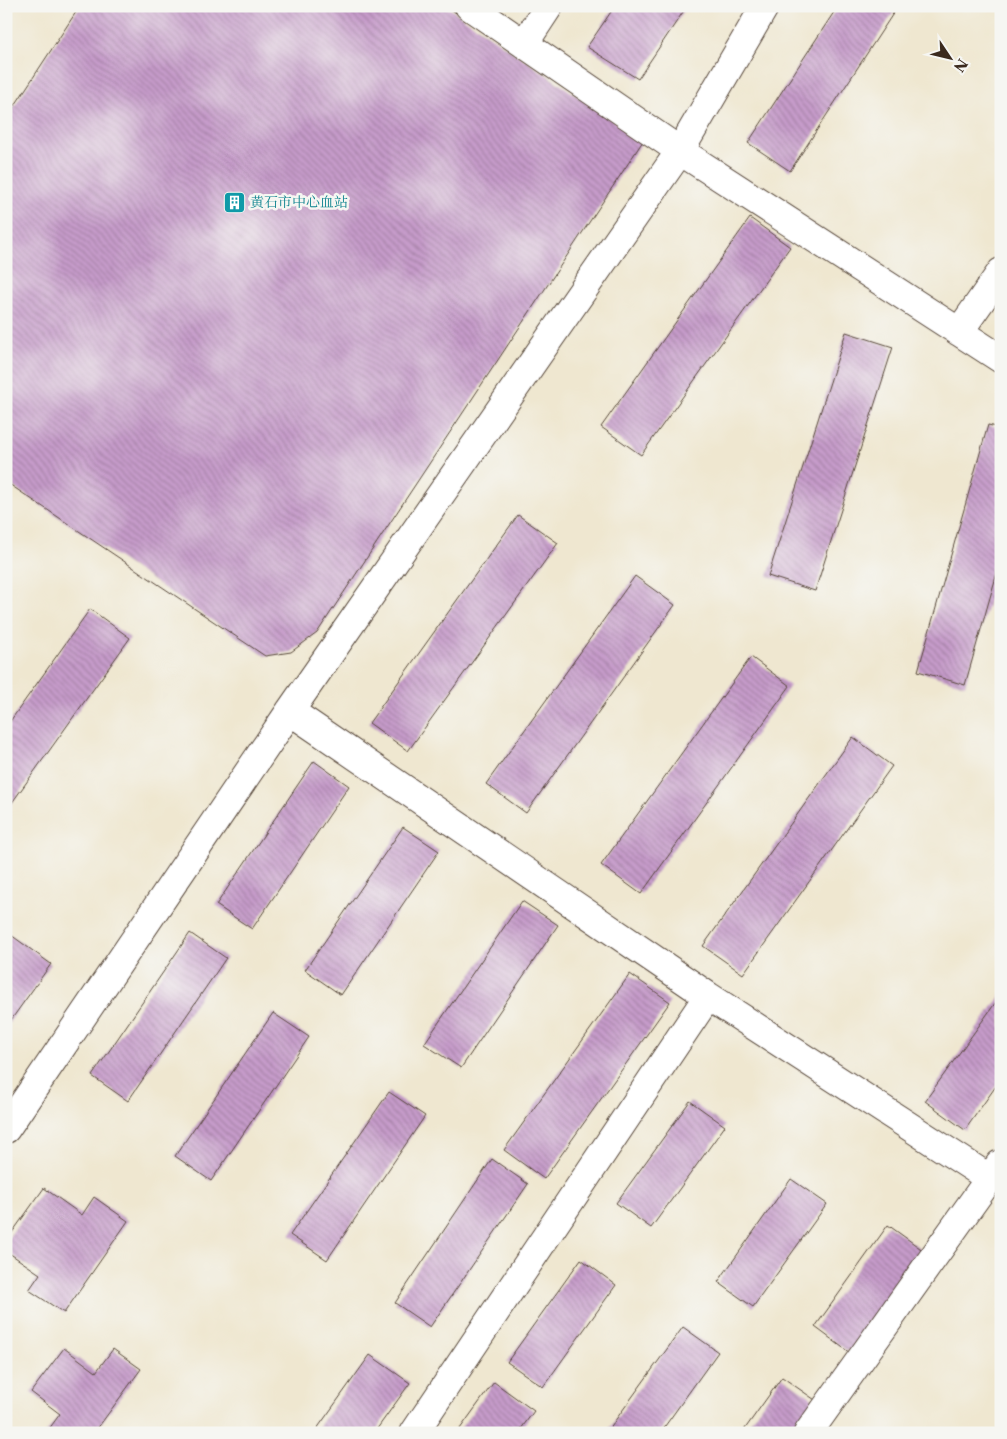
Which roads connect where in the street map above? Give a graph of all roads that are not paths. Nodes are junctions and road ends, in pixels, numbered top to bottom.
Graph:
1 (469, 6) edge
2 (549, 6) edge
3 (765, 6) edge
4 (524, 44) junction
5 (680, 151) junction
6 (1001, 272) edge
7 (959, 332) junction
8 (1001, 359) edge
9 (290, 711) junction
10 (708, 996) junction
11 (6, 1129) edge
12 (995, 1171) edge
13 (414, 1433) edge
14 (808, 1433) edge

1 - 4 street
2 - 4 street
3 - 5 street
4 - 5 street
5 - 7 street
5 - 9 street
6 - 7 street
7 - 8 street
9 - 10 street
9 - 11 street
10 - 12 street
10 - 13 street
12 - 14 street

